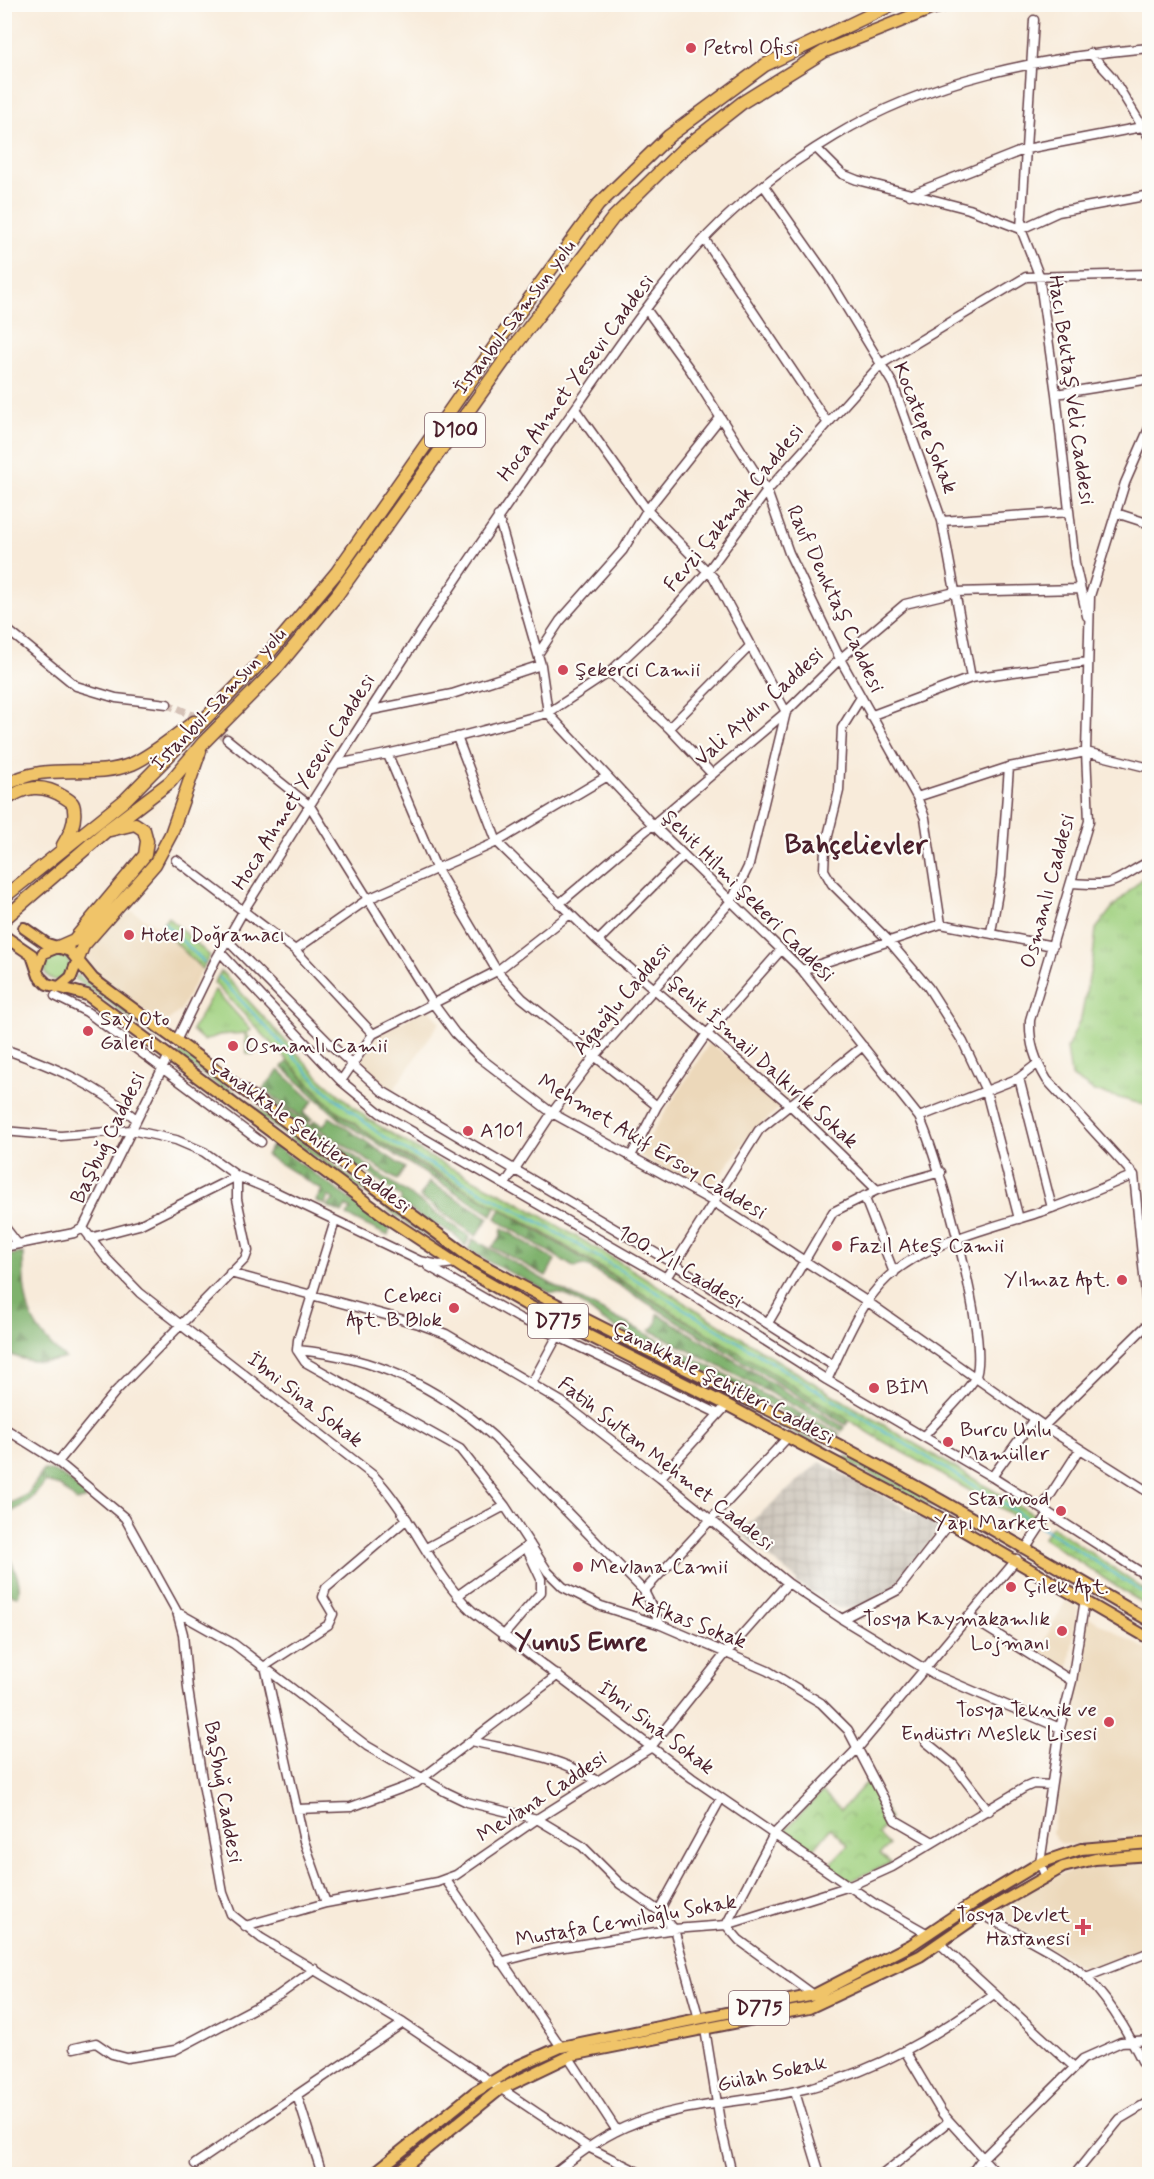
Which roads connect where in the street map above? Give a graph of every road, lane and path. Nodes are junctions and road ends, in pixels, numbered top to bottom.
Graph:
1 (893, 4) edge
2 (951, 4) edge
3 (1034, 20) dead end
4 (1149, 48) edge
5 (1090, 53) junction
6 (1032, 64) junction
7 (1142, 128) junction
8 (1149, 140) edge
9 (816, 148) junction
10 (1026, 149) junction
11 (764, 186) junction
12 (910, 195) junction
13 (1149, 195) edge
14 (1022, 229) junction
15 (705, 240) junction
16 (1149, 274) edge
17 (1039, 275) junction
18 (646, 309) junction
19 (880, 364) junction
20 (1149, 379) edge
21 (1056, 394) junction
22 (575, 409) junction
23 (720, 418) junction
24 (827, 422) junction
25 (1149, 426) edge
26 (767, 491) junction
27 (646, 510) junction
28 (1070, 512) junction
29 (1116, 513) junction
30 (498, 516) junction
31 (942, 520) junction
32 (1149, 524) edge
33 (708, 571) junction
34 (1078, 589) junction
35 (955, 592) junction
36 (1088, 622) junction
37 (4, 627) edge
38 (751, 645) junction
39 (538, 654) junction
40 (840, 659) junction
41 (1087, 662) junction
42 (541, 665) junction
43 (610, 672) junction
44 (971, 678) junction
45 (860, 699) junction
46 (167, 704) tunnel mouth
47 (215, 708) junction
48 (372, 710) junction
49 (786, 712) junction
50 (548, 713) junction
51 (870, 716) junction
52 (669, 728) junction
53 (457, 737) junction
54 (227, 739) tunnel mouth
55 (203, 743) junction
56 (1086, 752) junction
57 (388, 755) junction
58 (337, 764) junction
59 (1009, 767) junction
60 (1149, 768) edge
61 (712, 774) junction
62 (606, 777) junction
63 (4, 786) edge
64 (917, 797) junction
65 (4, 801) edge
66 (310, 806) junction
67 (653, 825) junction
68 (106, 831) junction
69 (497, 842) junction
70 (60, 852) junction
71 (684, 855) junction
72 (176, 860) dead end
73 (1149, 861) edge
74 (436, 868) junction
75 (1073, 882) junction
76 (4, 897) edge
77 (368, 899) junction
78 (732, 900) junction
79 (559, 904) junction
80 (244, 910) junction
81 (570, 914) junction
82 (4, 919) edge
83 (941, 924) junction
84 (24, 928) dead end
85 (991, 932) junction
86 (9, 939) edge
87 (227, 940) junction
88 (888, 940) junction
89 (598, 941) junction
90 (1053, 946) junction
91 (58, 947) junction
92 (295, 950) junction
93 (781, 950) junction
94 (220, 952) junction
95 (78, 959) junction
96 (37, 970) junction
97 (497, 970) junction
98 (802, 970) junction
99 (653, 988) junction
100 (56, 992) junction
101 (432, 1002) junction
102 (373, 1034) junction
103 (706, 1035) junction
104 (176, 1041) junction
105 (862, 1046) junction
106 (4, 1049) edge
107 (169, 1055) junction
108 (595, 1056) junction
109 (351, 1064) junction
110 (1037, 1064) junction
111 (162, 1068) junction
112 (1018, 1078) junction
113 (341, 1081) junction
114 (986, 1091) junction
115 (227, 1099) junction
116 (790, 1105) junction
117 (657, 1106) junction
118 (218, 1110) junction
119 (552, 1113) junction
120 (919, 1117) junction
121 (136, 1119) junction
122 (131, 1130) junction
123 (4, 1131) edge
124 (261, 1142) dead end
125 (631, 1156) junction
126 (515, 1170) junction
127 (940, 1172) junction
128 (1134, 1175) junction
129 (237, 1176) junction
130 (505, 1185) junction
131 (877, 1190) junction
132 (864, 1196) junction
133 (712, 1201) junction
134 (1052, 1208) junction
135 (1020, 1219) junction
136 (336, 1221) junction
137 (4, 1226) edge
138 (83, 1228) junction
139 (90, 1238) junction
140 (957, 1239) junction
141 (17, 1243) junction
142 (4, 1247) edge
143 (472, 1259) junction
144 (420, 1261) junction
145 (804, 1261) junction
146 (454, 1263) junction
147 (674, 1264) junction
148 (466, 1270) junction
149 (230, 1273) junction
150 (894, 1273) junction
151 (666, 1278) junction
152 (314, 1295) junction
153 (868, 1302) junction
154 (1148, 1322) edge
155 (768, 1323) junction
156 (182, 1324) junction
157 (564, 1324) junction
158 (1149, 1336) edge
159 (557, 1337) junction
160 (297, 1350) junction
161 (834, 1366) junction
162 (976, 1377) junction
163 (827, 1380) junction
164 (532, 1383) junction
165 (723, 1410) junction
166 (1034, 1419) junction
167 (1044, 1425) junction
168 (4, 1428) edge
169 (924, 1436) junction
170 (788, 1437) junction
171 (839, 1445) junction
172 (1080, 1449) junction
173 (831, 1460) junction
174 (58, 1462) junction
175 (992, 1477) junction
176 (660, 1478) junction
177 (1149, 1493) edge
178 (505, 1506) junction
179 (1045, 1511) junction
180 (710, 1519) junction
181 (407, 1520) junction
182 (950, 1523) junction
183 (528, 1545) junction
184 (426, 1548) junction
185 (1026, 1548) junction
186 (1017, 1559) junction
187 (1149, 1576) edge
188 (788, 1583) junction
189 (1087, 1585) junction
190 (644, 1591) junction
191 (458, 1596) junction
192 (1083, 1598) junction
193 (177, 1612) junction
194 (968, 1616) junction
195 (842, 1619) junction
196 (1149, 1621) edge
197 (661, 1625) junction
198 (503, 1636) junction
199 (1149, 1639) edge
200 (726, 1653) junction
201 (266, 1666) junction
202 (925, 1670) junction
203 (558, 1675) junction
204 (1071, 1681) junction
205 (1060, 1728) junction
206 (471, 1741) junction
207 (926, 1742) dead end
208 (650, 1748) junction
209 (859, 1748) junction
210 (424, 1779) junction
211 (597, 1780) junction
212 (1051, 1785) junction
213 (721, 1797) junction
214 (297, 1809) junction
215 (989, 1811) junction
216 (537, 1819) junction
217 (774, 1834) junction
218 (933, 1842) junction
219 (1149, 1843) edge
220 (1149, 1855) edge
221 (1040, 1863) junction
222 (1045, 1875) junction
223 (446, 1880) junction
224 (850, 1886) junction
225 (326, 1903) junction
226 (659, 1911) junction
227 (981, 1914) junction
228 (726, 1924) junction
229 (245, 1926) junction
230 (674, 1929) junction
231 (928, 1934) junction
232 (939, 1943) junction
233 (1149, 1952) edge
234 (500, 1962) junction
235 (315, 1969) junction
236 (1086, 1977) junction
237 (994, 1994) junction
238 (814, 1995) junction
239 (699, 2019) junction
240 (403, 2023) junction
241 (705, 2029) junction
242 (1149, 2040) edge
243 (1132, 2041) junction
244 (561, 2047) junction
245 (74, 2048) dead end
246 (905, 2051) junction
247 (568, 2056) junction
248 (1073, 2066) junction
249 (1149, 2077) edge
250 (489, 2083) junction
251 (499, 2090) junction
252 (795, 2092) junction
253 (297, 2095) junction
254 (1149, 2101) edge
255 (718, 2104) junction
256 (948, 2122) junction
257 (617, 2131) junction
258 (588, 2147) junction
259 (981, 2160) junction
260 (195, 2164) dead end
261 (322, 2175) edge
262 (373, 2175) edge
263 (395, 2175) edge
264 (553, 2175) edge
265 (642, 2175) edge
266 (732, 2175) edge
267 (820, 2175) edge
268 (883, 2175) edge
269 (970, 2175) edge
270 (997, 2175) edge
271 (1075, 2175) edge

1 - 47 highway, İstanbul-Samsun yolu / D100
2 - 55 highway, İstanbul-Samsun yolu / D100
3 - 6 street, Hacı Bektaş Veli Caddesi
4 - 5 street, Hoca Ahmet Yesevi Caddesi
5 - 6 street, Hoca Ahmet Yesevi Caddesi
5 - 7 street
6 - 9 street, Hoca Ahmet Yesevi Caddesi
6 - 10 street, Hacı Bektaş Veli Caddesi
7 - 8 street
7 - 10 street
9 - 11 street, Hoca Ahmet Yesevi Caddesi
9 - 12 street
10 - 12 street
10 - 14 street, Hacı Bektaş Veli Caddesi
11 - 15 street, Hoca Ahmet Yesevi Caddesi
11 - 19 street, Kocatepe Sokak
12 - 14 street
13 - 14 street
14 - 17 street, Hacı Bektaş Veli Caddesi
15 - 18 street, Hoca Ahmet Yesevi Caddesi
15 - 24 street
16 - 17 street, Fevzi Çakmak Caddesi
17 - 19 street, Fevzi Çakmak Caddesi
17 - 21 street, Hacı Bektaş Veli Caddesi
18 - 22 street, Hoca Ahmet Yesevi Caddesi
18 - 23 street, Rauf Denktaş Caddesi
19 - 24 street, Fevzi Çakmak Caddesi
19 - 31 street, Kocatepe Sokak
20 - 21 street
21 - 28 street, Hacı Bektaş Veli Caddesi
22 - 27 street
22 - 30 street, Hoca Ahmet Yesevi Caddesi
23 - 26 street, Rauf Denktaş Caddesi
23 - 27 street
24 - 26 street, Fevzi Çakmak Caddesi
25 - 29 street, Osmanlı Caddesi
26 - 33 street, Fevzi Çakmak Caddesi
26 - 40 street, Rauf Denktaş Caddesi
27 - 33 street
27 - 39 street
28 - 31 street
28 - 34 street, Hacı Bektaş Veli Caddesi
29 - 32 street
29 - 36 street, Osmanlı Caddesi
30 - 39 street
30 - 48 street, Hoca Ahmet Yesevi Caddesi
31 - 35 street, Kocatepe Sokak
33 - 38 street
33 - 43 street, Fevzi Çakmak Caddesi
34 - 35 street, Vali Aydın Caddesi
34 - 36 street, Hacı Bektaş Veli Caddesi
35 - 40 street, Vali Aydın Caddesi
35 - 44 street, Kocatepe Sokak
36 - 41 street, Osmanlı Caddesi
37 - 46 street
38 - 49 street
38 - 52 street
39 - 42 street
40 - 45 street, Rauf Denktaş Caddesi
40 - 49 street, Vali Aydın Caddesi
41 - 44 street
41 - 56 street, Osmanlı Caddesi
42 - 48 street
42 - 50 street
43 - 50 street, Fevzi Çakmak Caddesi
43 - 52 street
44 - 51 street
45 - 51 street, Rauf Denktaş Caddesi
45 - 88 street
47 - 63 highway
47 - 70 highway, İstanbul-Samsun yolu / D100
48 - 58 street, Hoca Ahmet Yesevi Caddesi
49 - 61 street, Vali Aydın Caddesi
49 - 78 street, Ağaoğlu Caddesi
50 - 53 street, Fevzi Çakmak Caddesi
50 - 62 street, Şehit Hilmi Şekeri Caddesi
51 - 64 street, Rauf Denktaş Caddesi
52 - 61 street
53 - 57 street, Fevzi Çakmak Caddesi
53 - 69 street, Şehit İsmail Dalkırık Sokak
54 - 66 street, Mehmet Akif Ersoy Caddesi
55 - 68 highway, İstanbul-Samsun yolu / D100
55 - 95 highway
56 - 59 street
56 - 60 street
56 - 75 street, Osmanlı Caddesi
57 - 58 street, Fevzi Çakmak Caddesi
57 - 74 street
58 - 66 street, Hoca Ahmet Yesevi Caddesi
59 - 64 street
59 - 85 street
61 - 67 street, Vali Aydın Caddesi
62 - 67 street, Şehit Hilmi Şekeri Caddesi
62 - 69 street
64 - 83 street, Rauf Denktaş Caddesi
65 - 70 highway
66 - 77 street, Mehmet Akif Ersoy Caddesi
66 - 80 street, Hoca Ahmet Yesevi Caddesi
67 - 71 street, Şehit Hilmi Şekeri Caddesi
67 - 79 street, Vali Aydın Caddesi
68 - 82 highway, İstanbul-Samsun yolu / D100
68 - 91 highway
69 - 74 street
69 - 79 street, Şehit İsmail Dalkırık Sokak
70 - 76 highway, İstanbul-Samsun yolu / D100
71 - 78 street, Şehit Hilmi Şekeri Caddesi
71 - 89 street
72 - 80 street
73 - 75 street
74 - 77 street
74 - 97 street
75 - 90 street, Osmanlı Caddesi
77 - 92 street
77 - 101 street, Mehmet Akif Ersoy Caddesi
78 - 93 street, Şehit Hilmi Şekeri Caddesi
78 - 99 street, Ağaoğlu Caddesi
79 - 81 street, Şehit İsmail Dalkırık Sokak
80 - 87 street, Hoca Ahmet Yesevi Caddesi
80 - 92 street
81 - 89 street, Şehit İsmail Dalkırık Sokak
81 - 97 street
83 - 85 street
83 - 88 street
84 - 91 main road, Çanakkale Şehitleri Caddesi / D775
85 - 90 street
86 - 96 main road, Çanakkale Şehitleri Caddesi / D775
87 - 94 street, Hoca Ahmet Yesevi Caddesi
87 - 109 street, 100. Yıl Caddesi
88 - 98 street
88 - 114 street
89 - 99 street, Şehit İsmail Dalkırık Sokak
90 - 110 street, Osmanlı Caddesi
91 - 95 main road, Çanakkale Şehitleri Caddesi / D775
91 - 96 main road
92 - 102 street
93 - 98 street, Şehit Hilmi Şekeri Caddesi
93 - 103 street
94 - 104 street, Hoca Ahmet Yesevi Caddesi
94 - 113 street, 100. Yıl Caddesi
95 - 100 main road
95 - 104 main road, Çanakkale Şehitleri Caddesi / D775
96 - 100 main road, Çanakkale Şehitleri Caddesi / D775
97 - 101 street
97 - 108 street
98 - 105 street, Şehit Hilmi Şekeri Caddesi
99 - 103 street, Şehit İsmail Dalkırık Sokak
99 - 108 street, Ağaoğlu Caddesi
100 - 107 main road, Çanakkale Şehitleri Caddesi / D775
100 - 111 street, Çanakkale Şehitleri Caddesi
101 - 102 street
101 - 119 street, Mehmet Akif Ersoy Caddesi
102 - 109 street
103 - 116 street, Şehit İsmail Dalkırık Sokak
103 - 117 street
104 - 107 main road
104 - 143 main road, Çanakkale Şehitleri Caddesi / D775
105 - 116 street
105 - 120 street, Şehit Hilmi Şekeri Caddesi
106 - 121 street
107 - 111 street, Başbuğ Caddesi
107 - 115 main road, Çanakkale Şehitleri Caddesi / D775
108 - 117 street
108 - 119 street, Ağaoğlu Caddesi
109 - 113 street
109 - 126 street, 100. Yıl Caddesi
110 - 112 street
110 - 128 street, Osmanlı Caddesi
111 - 118 street, Çanakkale Şehitleri Caddesi
111 - 121 street, Başbuğ Caddesi
112 - 114 street
112 - 134 street
113 - 130 street, 100. Yıl Caddesi
114 - 120 street
114 - 135 street
115 - 118 street
115 - 146 main road, Çanakkale Şehitleri Caddesi / D775
116 - 131 street, Şehit İsmail Dalkırık Sokak
116 - 133 street
117 - 125 street
118 - 124 street, Çanakkale Şehitleri Caddesi
119 - 125 street, Mehmet Akif Ersoy Caddesi
119 - 126 street, Ağaoğlu Caddesi
120 - 127 street, Şehit Hilmi Şekeri Caddesi
121 - 122 street, Başbuğ Caddesi
122 - 123 street
122 - 129 street
122 - 138 street, Başbuğ Caddesi
125 - 133 street, Mehmet Akif Ersoy Caddesi
126 - 130 street, Ağaoğlu Caddesi
126 - 147 street, 100. Yıl Caddesi
127 - 131 street
127 - 140 street, Şehit Hilmi Şekeri Caddesi
128 - 134 street
128 - 154 street
129 - 136 street
129 - 139 street
129 - 149 street
130 - 151 street, 100. Yıl Caddesi
131 - 132 street
132 - 145 street
132 - 150 street
133 - 145 street, Mehmet Akif Ersoy Caddesi
133 - 147 street
134 - 135 street
135 - 140 street
136 - 144 street
136 - 152 street
137 - 141 street
138 - 139 street, İbni Sina Sokak
138 - 141 street, Başbuğ Caddesi
139 - 156 street, İbni Sina Sokak
140 - 150 street
140 - 162 street, Şehit Hilmi Şekeri Caddesi
141 - 142 street, Başbuğ Caddesi
143 - 148 main road
143 - 171 main road, Çanakkale Şehitleri Caddesi / D775
144 - 146 street
144 - 159 street, Çanakkale Şehitleri Caddesi
145 - 153 street, Mehmet Akif Ersoy Caddesi
145 - 155 street
146 - 148 main road, Çanakkale Şehitleri Caddesi / D775
147 - 151 street
147 - 155 street, 100. Yıl Caddesi
148 - 157 main road, Çanakkale Şehitleri Caddesi / D775
149 - 152 street, Fatih Sultan Mehmet Caddesi
149 - 156 street
150 - 153 street
151 - 163 street, 100. Yıl Caddesi
152 - 160 street
152 - 164 street, Fatih Sultan Mehmet Caddesi
153 - 161 street
153 - 162 street, Mehmet Akif Ersoy Caddesi
154 - 158 street
154 - 167 street
155 - 161 street, 100. Yıl Caddesi
156 - 174 street
156 - 181 street, İbni Sina Sokak
157 - 159 street
157 - 165 main road, Çanakkale Şehitleri Caddesi / D775
159 - 164 street
159 - 165 street, Çanakkale Şehitleri Caddesi
160 - 178 street, Kafkas Sokak
160 - 190 street
161 - 163 street
162 - 166 street, Mehmet Akif Ersoy Caddesi
162 - 169 street
163 - 169 street, 100. Yıl Caddesi
164 - 176 street, Fatih Sultan Mehmet Caddesi
165 - 170 main road, Çanakkale Şehitleri Caddesi / D775
165 - 176 street
166 - 167 street, Mehmet Akif Ersoy Caddesi
166 - 175 street
167 - 172 street, Mehmet Akif Ersoy Caddesi
168 - 174 street, Başbuğ Caddesi
169 - 175 street, 100. Yıl Caddesi
170 - 173 main road, Çanakkale Şehitleri Caddesi / D775
170 - 180 street
171 - 173 main road
171 - 185 main road, Çanakkale Şehitleri Caddesi / D775
172 - 177 street, Mehmet Akif Ersoy Caddesi
172 - 179 street
173 - 182 main road, Çanakkale Şehitleri Caddesi / D775
174 - 193 street, Başbuğ Caddesi
175 - 179 street, 100. Yıl Caddesi
176 - 180 street, Fatih Sultan Mehmet Caddesi
178 - 183 street, Kafkas Sokak
178 - 184 street
179 - 185 street
179 - 187 street, 100. Yıl Caddesi
180 - 188 street, Fatih Sultan Mehmet Caddesi
180 - 190 street
181 - 184 street, İbni Sina Sokak
181 - 201 street
182 - 186 main road, Çanakkale Şehitleri Caddesi / D775
182 - 195 street
183 - 191 street
183 - 197 street, Kafkas Sokak
183 - 198 street
184 - 191 street, İbni Sina Sokak
185 - 186 main road
185 - 189 main road, Çanakkale Şehitleri Caddesi / D775
186 - 192 main road, Çanakkale Şehitleri Caddesi / D775
186 - 194 street
188 - 195 street, Fatih Sultan Mehmet Caddesi
188 - 200 street, Mevlana Caddesi
189 - 192 main road
189 - 196 main road, Çanakkale Şehitleri Caddesi / D775
190 - 197 street
191 - 198 street, İbni Sina Sokak
192 - 199 main road, Çanakkale Şehitleri Caddesi / D775
192 - 204 street
193 - 201 street
193 - 229 street, Başbuğ Caddesi
194 - 202 street
194 - 204 street
195 - 202 street, Fatih Sultan Mehmet Caddesi
197 - 200 street, Kafkas Sokak
198 - 203 street, İbni Sina Sokak
200 - 208 street, Mevlana Caddesi
200 - 209 street, Kafkas Sokak
201 - 210 street
201 - 214 street
202 - 205 street, Fatih Sultan Mehmet Caddesi
202 - 209 street
203 - 206 street
203 - 208 street, İbni Sina Sokak
204 - 205 street
205 - 212 street
206 - 210 street
206 - 211 street
207 - 215 street
208 - 211 street, Mevlana Caddesi
208 - 213 street, İbni Sina Sokak
209 - 217 street
209 - 218 street, Kafkas Sokak
210 - 214 street
210 - 216 street
211 - 216 street, Mevlana Caddesi
212 - 215 street, Mustafa Cemiloğlu Sokak
212 - 221 street
213 - 217 street, İbni Sina Sokak
213 - 226 street
214 - 225 street
215 - 218 street, Mustafa Cemiloğlu Sokak
216 - 223 street, Mevlana Caddesi
216 - 226 street
217 - 224 street, İbni Sina Sokak
217 - 228 street
218 - 224 street, Mustafa Cemiloğlu Sokak
219 - 221 main road, D775
220 - 222 main road, D775
221 - 222 street
221 - 231 main road, D775
222 - 227 main road, D775
223 - 225 street, Mevlana Caddesi
223 - 234 street
224 - 228 street, Mustafa Cemiloğlu Sokak
224 - 231 street, İbni Sina Sokak
225 - 229 street, Mevlana Caddesi
226 - 230 street
227 - 232 main road, D775
227 - 236 street
228 - 230 street, Mustafa Cemiloğlu Sokak
228 - 238 street
229 - 235 street, Başbuğ Caddesi
230 - 234 street, Mustafa Cemiloğlu Sokak
230 - 239 street
231 - 238 main road, D775
232 - 237 street
232 - 241 main road, D775
233 - 236 street
234 - 244 street
235 - 240 street, Başbuğ Caddesi
235 - 245 street
236 - 243 street
237 - 246 street, Gülah Sokak
237 - 248 street
238 - 239 main road, D775
239 - 244 main road, D775
240 - 250 street, Başbuğ Caddesi
240 - 253 street
241 - 247 main road, D775
241 - 255 street
242 - 243 street
243 - 248 street
243 - 249 street
244 - 250 main road, D775
246 - 252 street, Gülah Sokak
246 - 256 street
247 - 251 main road, D775
247 - 257 street
248 - 259 street
250 - 251 street, Başbuğ Caddesi
250 - 262 main road, D775
251 - 258 street, Başbuğ Caddesi
251 - 263 main road, D775
252 - 255 street, Gülah Sokak
252 - 267 street
253 - 260 street
253 - 261 street
254 - 271 street
255 - 257 street, Gülah Sokak
255 - 266 street
256 - 259 street
256 - 268 street
257 - 258 street, Gülah Sokak
258 - 264 street, Gülah Sokak
258 - 265 street, Başbuğ Caddesi
259 - 269 street
259 - 270 street

